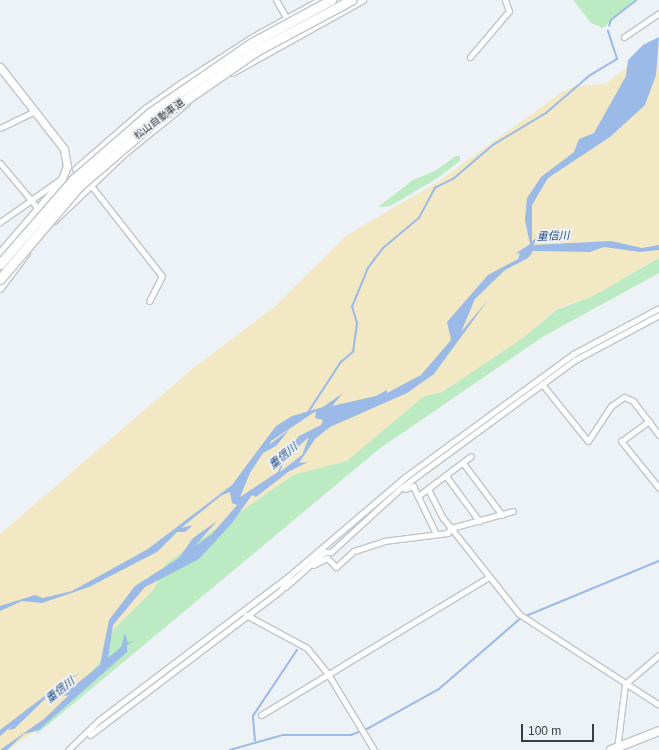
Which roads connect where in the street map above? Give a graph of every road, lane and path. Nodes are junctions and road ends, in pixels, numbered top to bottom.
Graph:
1 (276, 0) edge
2 (319, 0) edge
3 (330, 0) edge
4 (351, 0) edge
5 (363, 0) edge
6 (505, 0) edge
7 (659, 13) edge
8 (286, 17) junction
9 (624, 37) dead end
10 (470, 57) dead end
11 (0, 67) edge
12 (35, 111) junction
13 (0, 128) edge
14 (0, 163) edge
15 (67, 166) junction
16 (75, 169) junction
17 (63, 178) junction
18 (90, 185) junction
19 (31, 200) junction
20 (37, 208) junction
21 (0, 222) edge
22 (0, 253) edge
23 (0, 264) edge
24 (0, 279) edge
25 (0, 289) edge
26 (149, 301) dead end
27 (659, 308) edge
28 (659, 315) edge
29 (542, 384) junction
30 (649, 421) junction
31 (659, 435) edge
32 (471, 456) dead end
33 (463, 463) junction
34 (446, 476) junction
35 (659, 488) edge
36 (428, 489) junction
37 (418, 496) junction
38 (387, 500) junction
39 (368, 507) junction
40 (513, 511) dead end
41 (502, 514) junction
42 (479, 521) junction
43 (451, 528) junction
44 (436, 534) junction
45 (304, 570) junction
46 (290, 575) junction
47 (489, 577) junction
48 (281, 590) junction
49 (246, 615) junction
50 (659, 656) edge
51 (328, 674) junction
52 (625, 684) junction
53 (659, 705) edge
54 (261, 715) dead end
55 (659, 731) edge
56 (82, 740) junction
57 (616, 749) edge
58 (68, 750) edge
59 (374, 750) edge

1 - 8 street
2 - 8 street
3 - 23 highway, 松山自動車道, bridge
4 - 24 highway, 松山自動車道, bridge
5 - 18 street
6 - 10 street
7 - 9 street
8 - 16 street
11 - 12 street
12 - 13 street
12 - 15 street
14 - 19 street
15 - 16 street
15 - 17 street
16 - 18 street
17 - 19 street
17 - 20 street
18 - 25 street
18 - 26 street
19 - 20 street
19 - 21 street
20 - 22 street
27 - 39 street
28 - 29 street
29 - 30 street
29 - 38 street
30 - 31 street
30 - 35 street
32 - 33 street
33 - 34 street
33 - 41 street
34 - 36 street
34 - 42 street
36 - 37 street
36 - 43 street
37 - 38 street
37 - 44 street
38 - 39 street
38 - 45 street
39 - 46 street
40 - 41 street
41 - 42 street
42 - 43 street
43 - 44 street
43 - 47 street
44 - 45 street
45 - 48 street
46 - 48 street
46 - 56 street
47 - 51 street
47 - 52 street
48 - 49 street
49 - 51 street
49 - 56 street
50 - 52 street
51 - 54 street
51 - 59 street
52 - 53 street
52 - 57 street
55 - 57 main road
56 - 58 street

